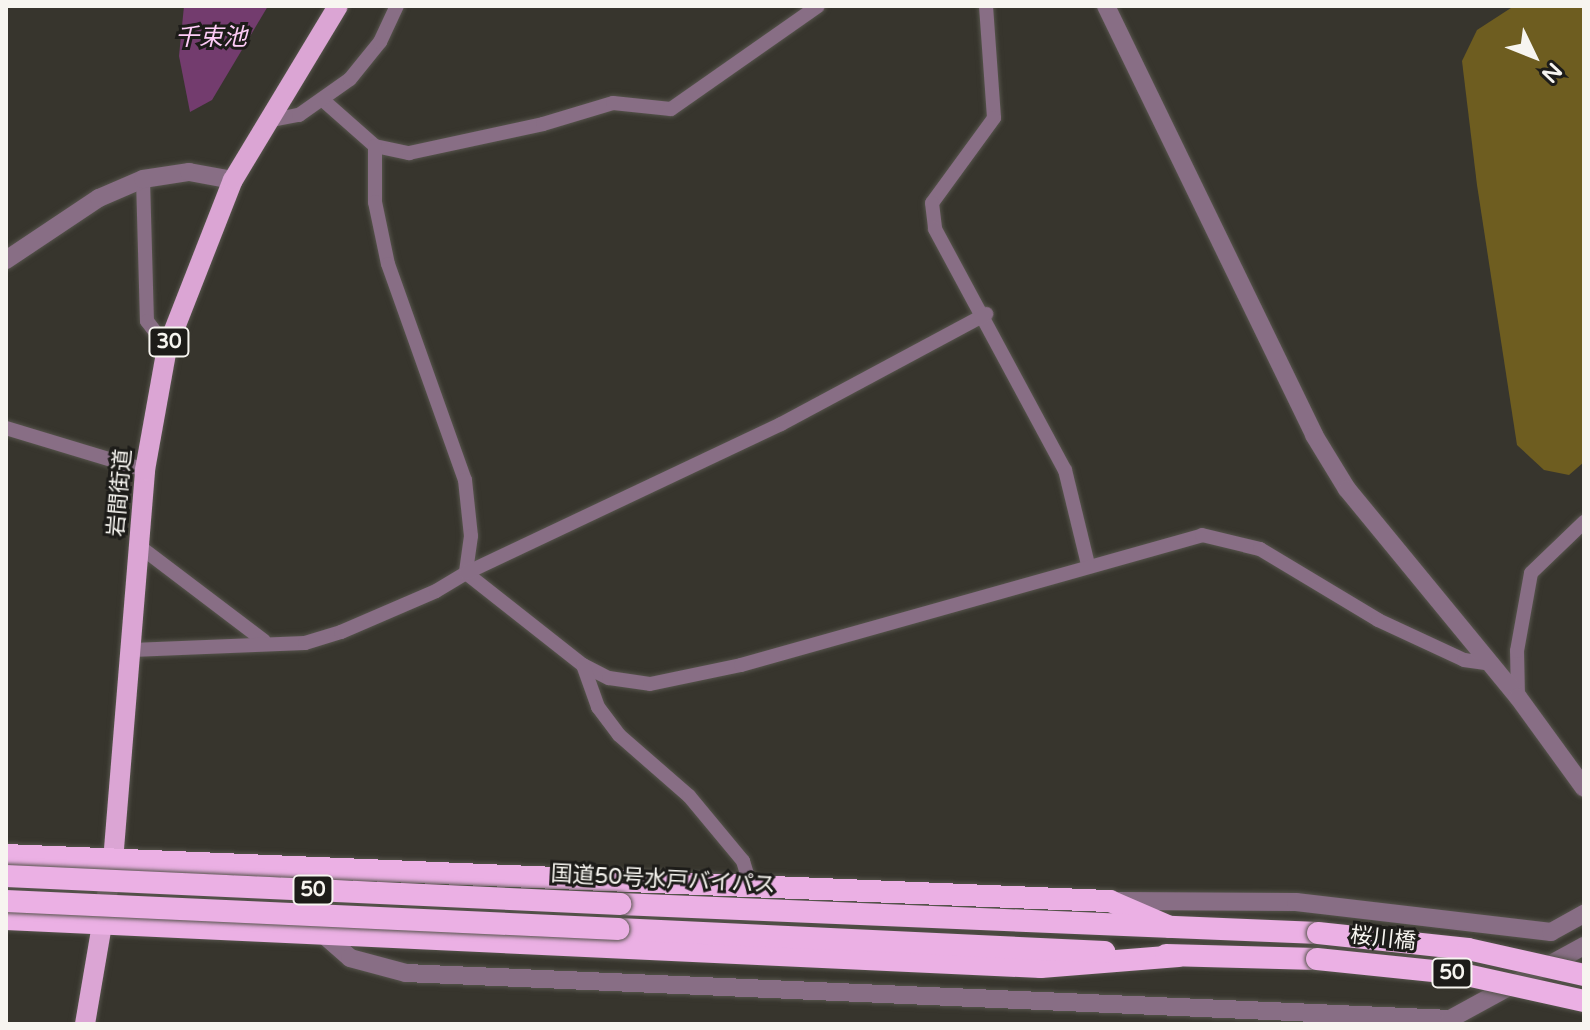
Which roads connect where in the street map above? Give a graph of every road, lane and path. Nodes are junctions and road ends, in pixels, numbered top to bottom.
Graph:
1 (338, 6) edge
2 (397, 6) edge
3 (818, 6) edge
4 (986, 6) edge
5 (1106, 6) edge
6 (324, 101) junction
7 (267, 121) junction
8 (375, 146) junction
9 (143, 179) junction
10 (233, 180) junction
11 (6, 260) edge
12 (986, 314) junction
13 (167, 348) junction
14 (6, 428) edge
15 (145, 470) junction
16 (1584, 522) edge
17 (139, 546) junction
18 (1088, 564) junction
19 (466, 573) junction
20 (264, 641) junction
21 (132, 650) junction
22 (1491, 664) junction
23 (583, 665) junction
24 (1518, 697) junction
25 (1584, 788) edge
26 (6, 855) edge
27 (113, 861) junction
28 (6, 876) edge
29 (751, 887) junction
30 (6, 901) edge
31 (1110, 901) junction
32 (1584, 914) edge
33 (6, 919) edge
34 (104, 923) junction
35 (1170, 927) junction
36 (1318, 933) joint
37 (325, 936) junction
38 (1584, 946) edge
39 (1179, 956) junction
40 (1584, 975) edge
41 (1584, 1001) edge
42 (85, 1024) edge

1 - 7 main road, 岩間街道 / 30
2 - 6 street
3 - 8 street
4 - 12 street
5 - 22 street
6 - 7 street
6 - 8 street
7 - 10 main road, 岩間街道 / 30
8 - 19 street
9 - 10 street
9 - 11 street
9 - 13 street
10 - 13 main road, 岩間街道 / 30
12 - 18 street
12 - 19 street
13 - 15 main road, 岩間街道 / 30
14 - 15 street
15 - 17 main road, 岩間街道 / 30
16 - 24 street
17 - 20 street
17 - 21 main road, 岩間街道 / 30
18 - 22 street
18 - 23 street
19 - 20 street
19 - 23 street
20 - 21 street
21 - 27 main road, 岩間街道 / 30
22 - 24 street
23 - 29 street
24 - 25 street
26 - 27 highway
27 - 29 highway
27 - 34 main road, 岩間街道 / 30
28 - 35 highway, 国道50号水戸バイパス / 50, bridge
29 - 31 highway
30 - 39 highway, 50, bridge
31 - 32 street
31 - 35 highway
33 - 34 highway
34 - 37 highway
34 - 42 main road, 岩間街道 / 30
35 - 36 highway, 国道50号水戸バイパス / 50
36 - 40 highway, 桜川橋 / 50, bridge
37 - 38 street
37 - 39 highway
39 - 41 highway, 桜川橋 / 50, bridge

